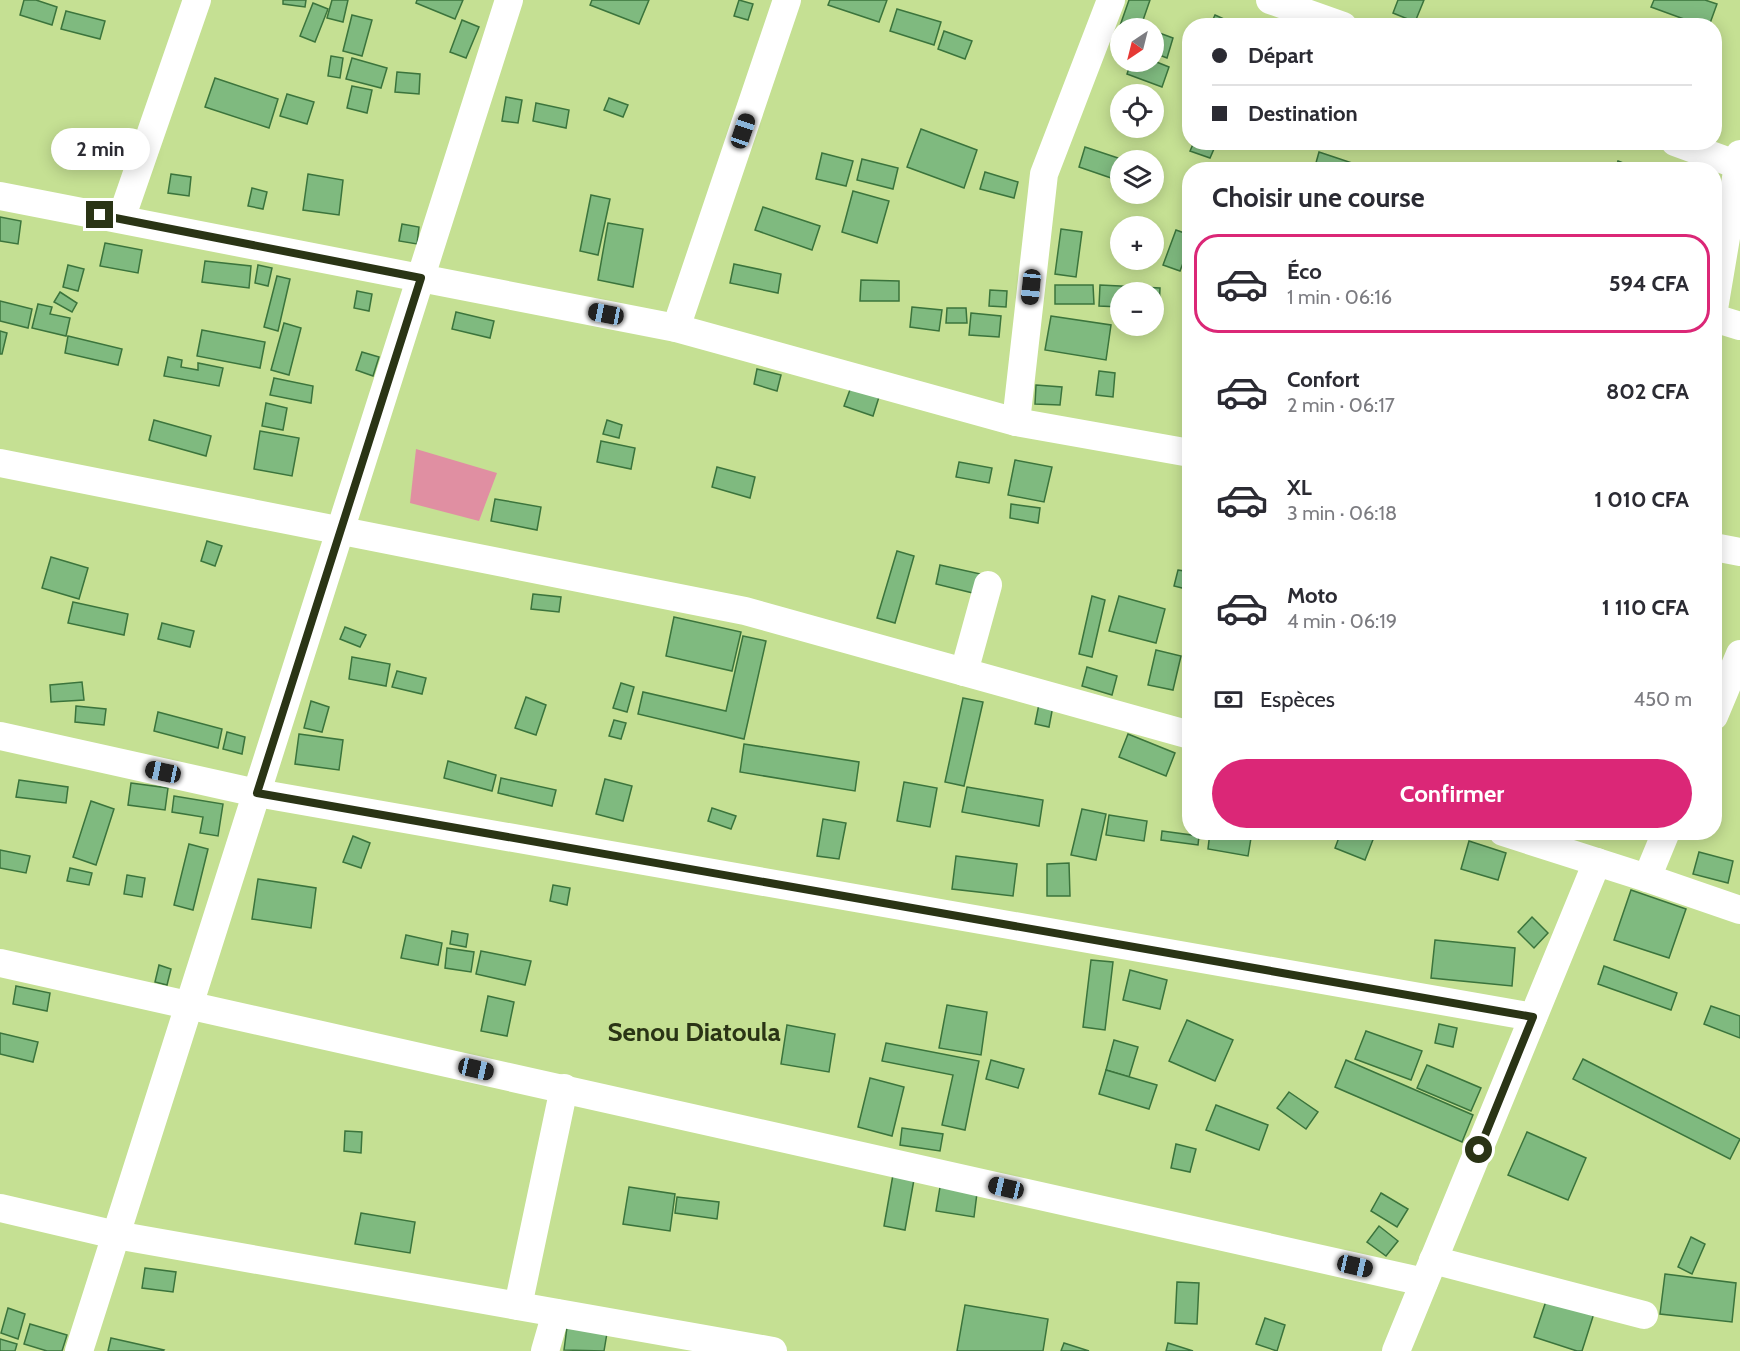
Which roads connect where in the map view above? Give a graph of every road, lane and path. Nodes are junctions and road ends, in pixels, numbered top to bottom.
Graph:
1 (197, 0) edge
2 (509, 0) edge
3 (787, 0) edge
4 (1111, 0) edge
5 (1270, 0) edge
6 (1321, 18) edge
7 (1705, 150) edge
8 (1739, 159) edge
9 (0, 196) edge
10 (121, 219) junction
11 (1722, 261) edge
12 (421, 278) junction
13 (1722, 320) edge
14 (1740, 326) edge
15 (676, 327) junction
16 (1016, 422) junction
17 (1182, 452) edge
18 (0, 463) edge
19 (340, 530) junction
20 (1722, 549) edge
21 (1740, 552) edge
22 (988, 585) dead end
23 (1740, 654) edge
24 (964, 672) junction
25 (1722, 697) edge
26 (1182, 733) edge
27 (0, 736) edge
28 (257, 793) junction
29 (1528, 840) edge
30 (1663, 840) edge
31 (1597, 862) junction
32 (1647, 878) junction
33 (1740, 910) edge
34 (0, 963) edge
35 (189, 1005) junction
36 (1533, 1017) junction
37 (564, 1088) junction
38 (0, 1208) edge
39 (116, 1235) junction
40 (1429, 1271) junction
41 (518, 1306) junction
42 (556, 1313) junction
43 (1644, 1316) dead end
44 (79, 1351) edge
45 (545, 1351) edge
46 (773, 1351) edge
47 (1396, 1351) edge

1 - 10 street
2 - 12 street
3 - 15 street
4 - 16 street
5 - 6 street
7 - 8 street
8 - 11 street
9 - 10 street
10 - 12 street
12 - 15 street
12 - 19 street
13 - 14 street
15 - 16 street
16 - 17 street
18 - 19 street
19 - 24 street
19 - 28 street
20 - 21 street
22 - 24 street
23 - 25 street
24 - 26 street
27 - 28 street
28 - 35 street
28 - 36 street
29 - 31 street
30 - 32 street
31 - 32 street
31 - 36 street
32 - 33 street
34 - 35 street
35 - 37 street
35 - 39 street
36 - 40 street
37 - 40 street
37 - 41 street
38 - 39 street
39 - 41 street
39 - 44 street
40 - 43 street
40 - 47 street
41 - 42 street
42 - 45 street
42 - 46 street

